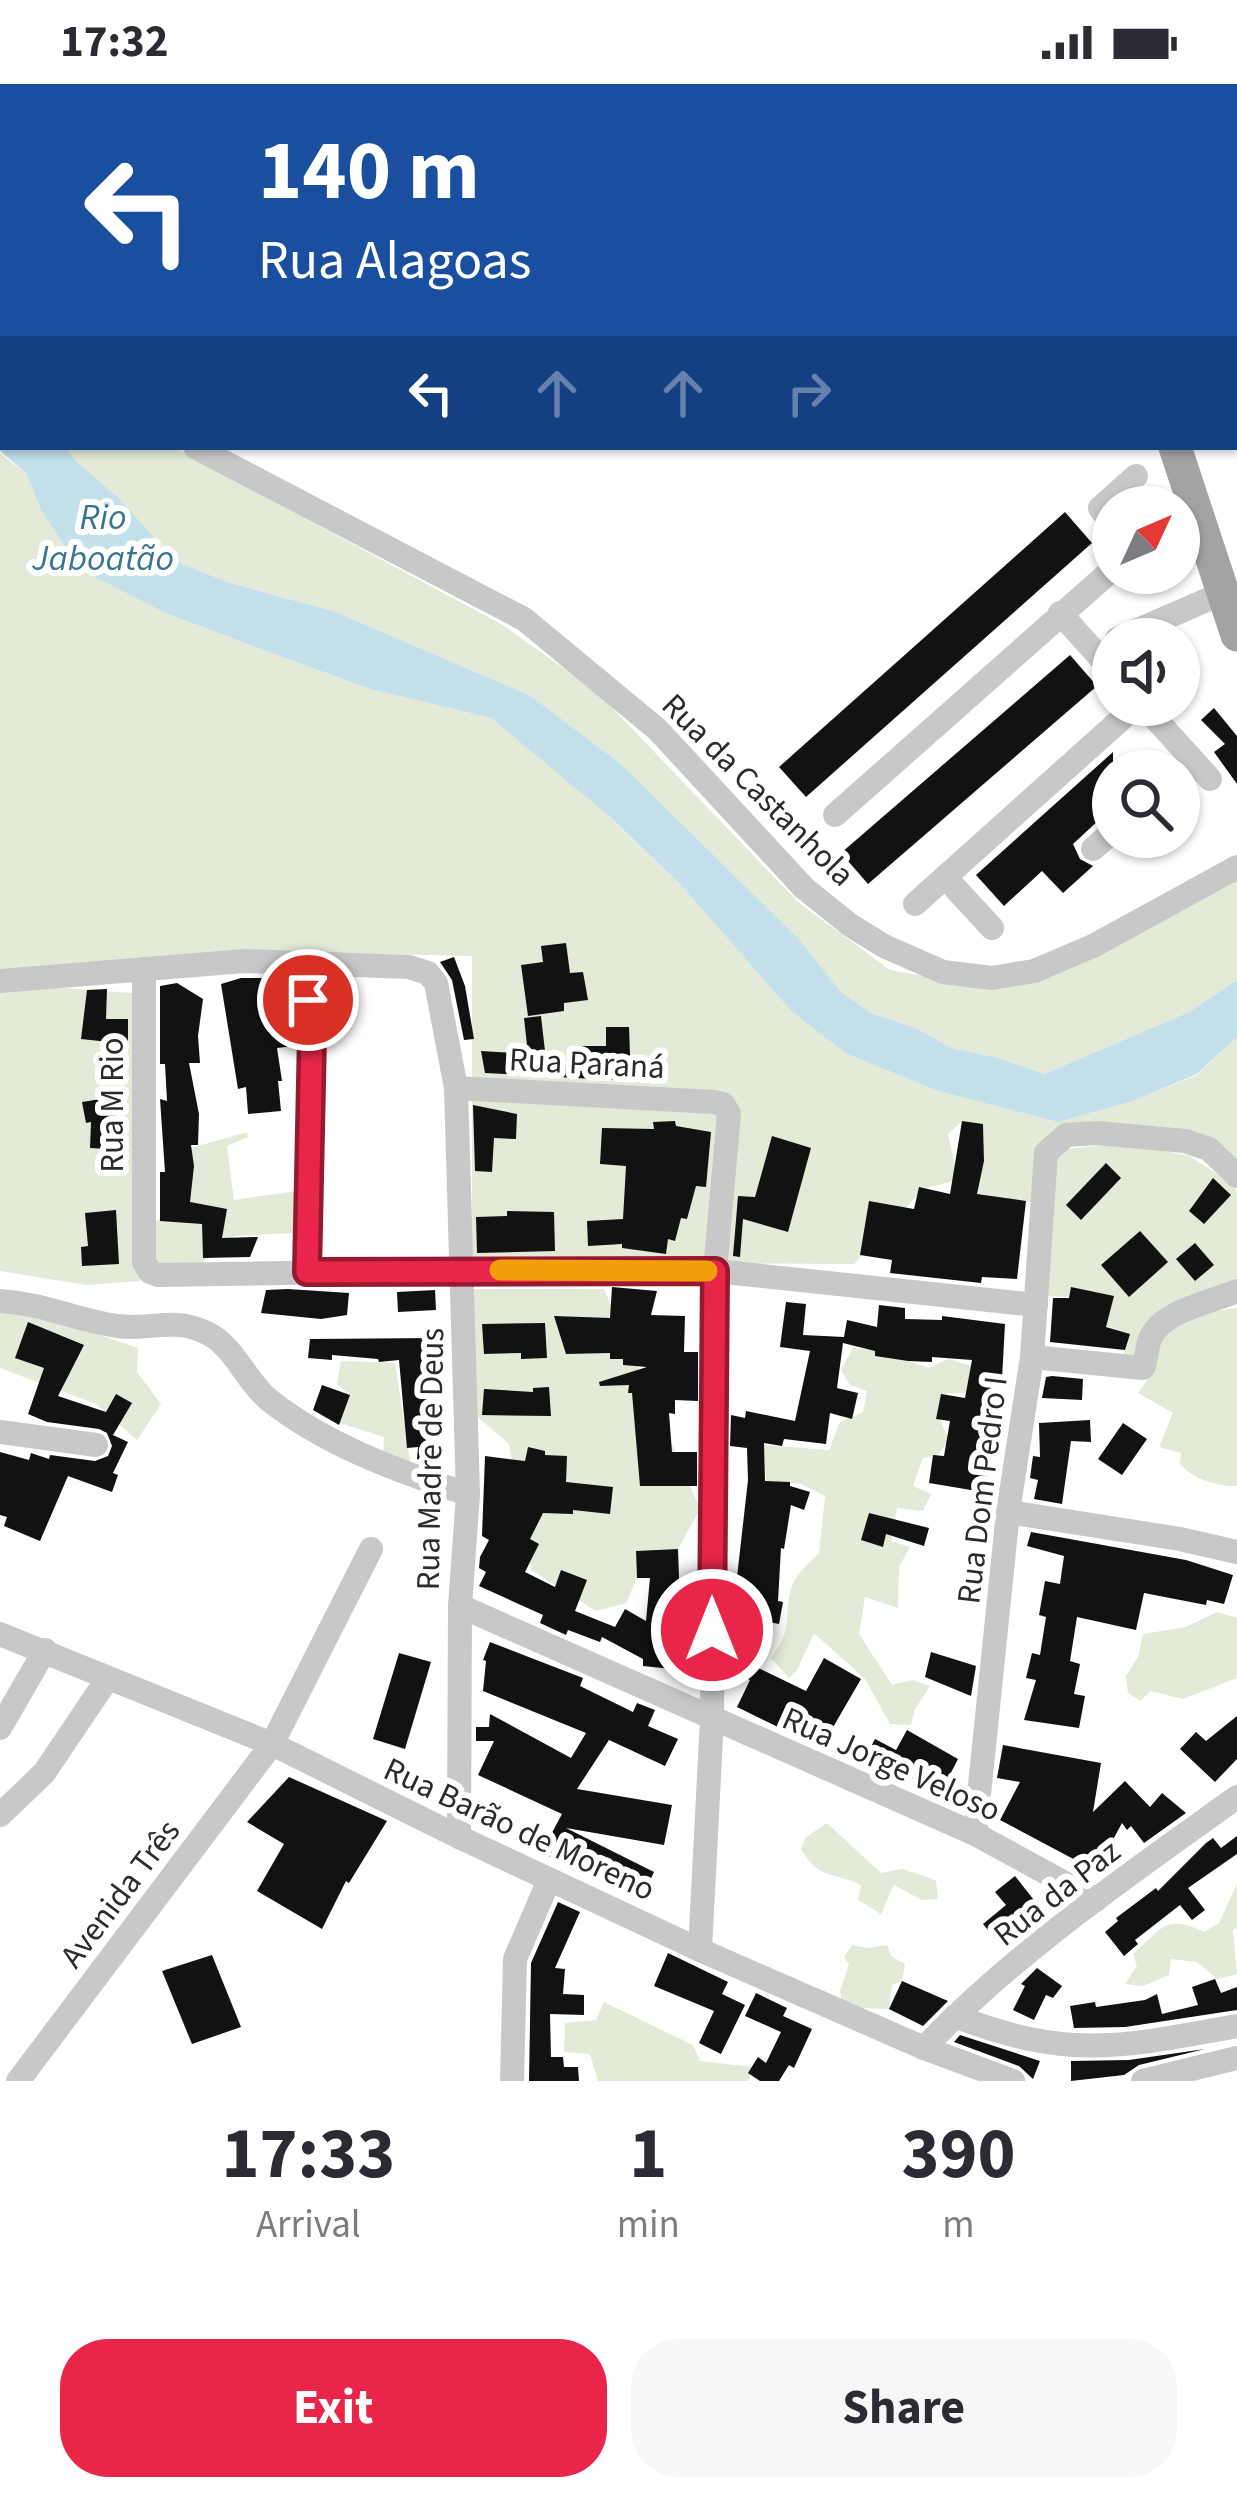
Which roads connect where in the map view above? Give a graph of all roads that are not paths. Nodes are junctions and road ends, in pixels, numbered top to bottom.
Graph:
1 (201, 450) edge
2 (1176, 450) edge
3 (1136, 476) dead end
4 (1125, 486) edge
5 (1225, 572) edge
6 (1092, 586) edge
7 (1060, 613) junction
8 (1149, 618) edge
9 (1092, 633) edge
10 (1237, 635) edge
11 (1116, 726) edge
12 (1200, 773) edge
13 (1210, 778) dead end
14 (835, 815) dead end
15 (1237, 867) edge
16 (945, 878) junction
17 (914, 904) dead end
18 (992, 928) dead end
19 (304, 964) junction
20 (144, 968) junction
21 (0, 981) edge
22 (456, 1088) junction
23 (1237, 1176) edge
24 (462, 1270) junction
25 (715, 1271) junction
26 (307, 1272) junction
27 (1237, 1292) edge
28 (0, 1301) edge
29 (1036, 1305) junction
30 (1032, 1357) junction
31 (0, 1432) edge
32 (96, 1444) dead end
33 (468, 1494) junction
34 (1008, 1512) junction
35 (371, 1549) dead end
36 (1237, 1552) edge
37 (460, 1606) junction
38 (0, 1634) edge
39 (45, 1650) junction
40 (108, 1678) junction
41 (712, 1719) junction
42 (0, 1728) edge
43 (272, 1744) junction
44 (1237, 1797) edge
45 (0, 1815) edge
46 (975, 1834) junction
47 (459, 1838) junction
48 (549, 1880) junction
49 (1096, 1900) junction
50 (700, 1950) junction
51 (955, 2016) junction
52 (1237, 2026) edge
53 (924, 2048) junction
54 (1237, 2058) edge
55 (18, 2081) edge
56 (512, 2081) edge
57 (1012, 2081) edge
58 (1143, 2081) edge

1 - 15 street, Rua da Castanhola
2 - 5 main road
3 - 4 street
5 - 8 street
5 - 10 main road
6 - 7 street
7 - 9 street
7 - 14 street
11 - 16 street
12 - 13 street
16 - 17 street
16 - 18 street
19 - 20 street
19 - 22 street, Rua Madre de Deus
19 - 26 street
20 - 21 street
20 - 26 street, Rua M Rio
22 - 24 street, Rua Madre de Deus
22 - 25 street, Rua Paraná
23 - 29 street, Rua Dom Pedro I
24 - 25 street
24 - 26 street
24 - 33 street, Rua Madre de Deus
25 - 29 street
25 - 41 street
27 - 30 street
28 - 33 street
29 - 30 street, Rua Dom Pedro I
30 - 34 street, Rua Dom Pedro I
31 - 32 street
33 - 37 street, Rua Madre de Deus
34 - 36 street
34 - 46 street, Rua Dom Pedro I
35 - 43 street, Avenida Três
37 - 41 street, Rua Jorge Veloso
37 - 47 street, Rua Madre de Deus
38 - 39 street, Rua Barão de Moreno
39 - 40 street, Rua Barão de Moreno
39 - 42 street
40 - 43 street, Rua Barão de Moreno
40 - 45 street
41 - 46 street, Rua Jorge Veloso
41 - 50 street
43 - 47 street, Rua Barão de Moreno
43 - 55 street, Avenida Três
44 - 49 street, Rua da Paz
46 - 49 street, Rua Jorge Veloso
47 - 48 street, Rua Barão de Moreno
48 - 50 street, Rua Barão de Moreno
48 - 56 street
49 - 51 street, Rua da Paz
50 - 53 street, Rua Barão de Moreno
51 - 52 street
51 - 53 street, Rua da Paz
53 - 57 street, Rua Barão de Moreno
54 - 58 street

